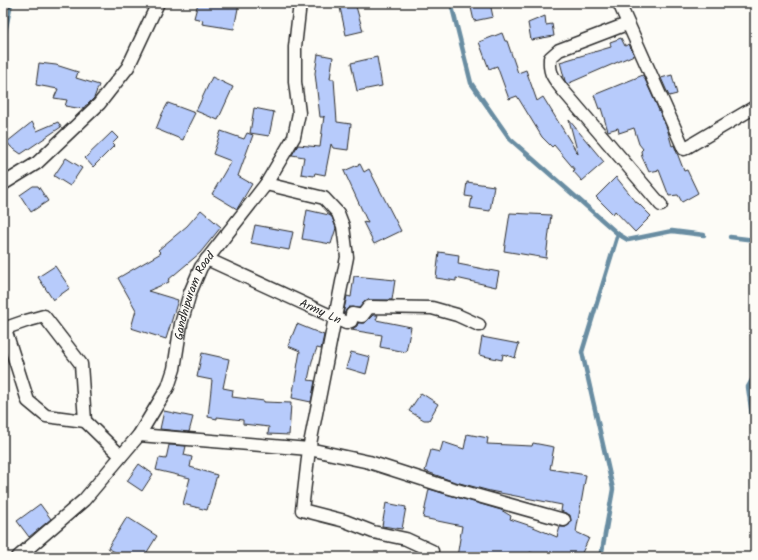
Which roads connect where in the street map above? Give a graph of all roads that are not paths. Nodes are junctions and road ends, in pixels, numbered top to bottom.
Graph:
1 (158, 3) edge
2 (300, 3) edge
3 (619, 3) edge
4 (627, 24) junction
5 (755, 107) edge
6 (3, 184) edge
7 (266, 184) junction
8 (661, 205) dead end
9 (207, 259) junction
10 (336, 317) junction
11 (479, 325) dead end
12 (4, 329) edge
13 (85, 421) junction
14 (138, 435) junction
15 (309, 449) junction
16 (121, 456) junction
17 (564, 520) dead end
18 (432, 551) dead end
19 (18, 557) edge

1 - 6 street
2 - 7 street, Gandhipuram Road
3 - 4 street
4 - 5 street
4 - 8 street
7 - 9 street, Gandhipuram Road
7 - 10 street
9 - 10 street, Army Ln
9 - 14 street, Gandhipuram Road
10 - 11 street, Army Ln
10 - 15 street
12 - 13 street
12 - 13 street
13 - 16 street
14 - 15 street
14 - 16 street, Gandhipuram Road
15 - 17 street
15 - 18 street
16 - 19 street, Gandhipuram Road

